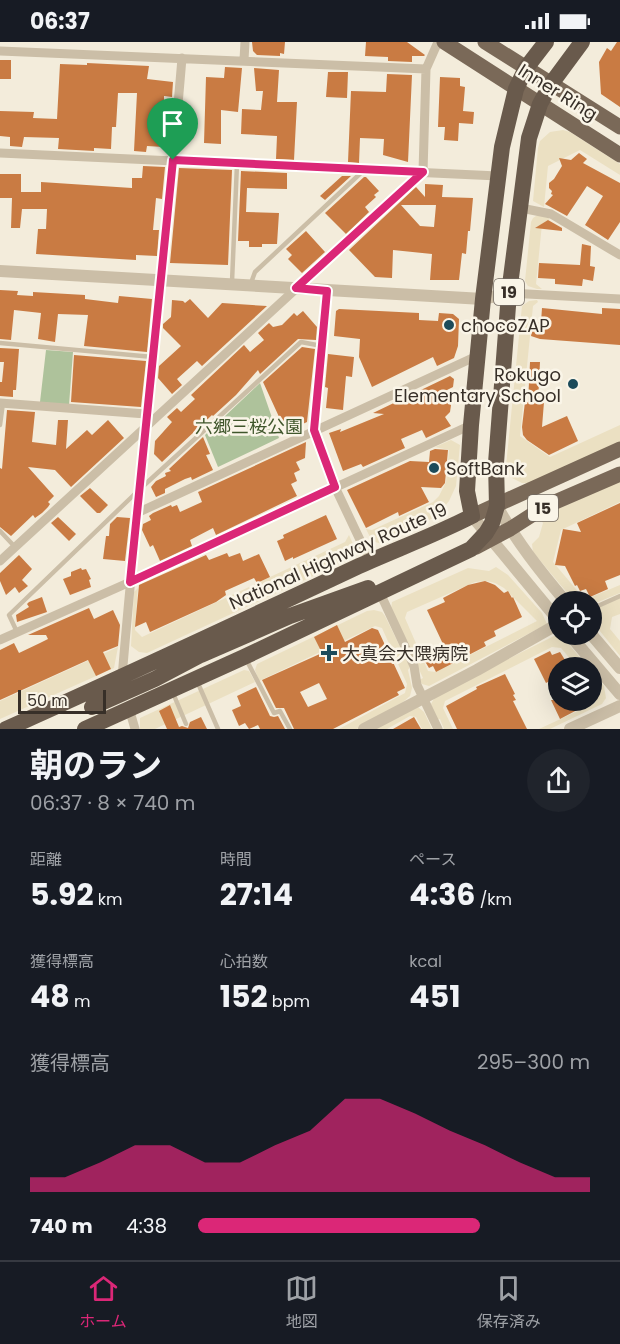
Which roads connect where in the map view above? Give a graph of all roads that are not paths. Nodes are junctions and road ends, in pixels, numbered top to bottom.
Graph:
1 (47, 42) edge
2 (245, 42) edge
3 (438, 42) edge
4 (444, 42) edge
5 (485, 42) edge
6 (546, 42) edge
7 (582, 42) edge
8 (0, 51) edge
9 (47, 53) junction
10 (182, 58) junction
11 (244, 60) junction
12 (526, 68) junction
13 (426, 69) junction
14 (550, 84) junction
15 (516, 89) junction
16 (540, 104) junction
17 (620, 128) edge
18 (0, 153) edge
19 (620, 155) edge
20 (173, 160) junction
21 (237, 163) junction
22 (365, 169) junction
23 (423, 172) junction
24 (498, 176) junction
25 (520, 208) junction
26 (620, 255) edge
27 (0, 271) edge
28 (160, 282) junction
29 (232, 285) junction
30 (251, 286) junction
31 (296, 288) junction
32 (327, 291) junction
33 (509, 292) junction
34 (483, 299) junction
35 (620, 299) edge
36 (0, 342) edge
37 (322, 346) junction
38 (478, 355) junction
39 (153, 357) junction
40 (1, 403) edge
41 (146, 419) junction
42 (0, 425) edge
43 (471, 425) junction
44 (314, 430) junction
45 (620, 449) edge
46 (620, 474) edge
47 (335, 487) junction
48 (140, 489) junction
49 (467, 491) junction
50 (497, 506) junction
51 (136, 513) junction
52 (472, 516) junction
53 (510, 529) junction
54 (0, 531) edge
55 (439, 533) junction
56 (488, 536) junction
57 (15, 546) junction
58 (0, 561) edge
59 (370, 561) junction
60 (412, 578) junction
61 (130, 582) junction
62 (557, 591) edge
63 (380, 593) junction
64 (620, 596) edge
65 (602, 604) edge
66 (548, 610) edge
67 (250, 617) junction
68 (548, 628) edge
69 (17, 632) junction
70 (0, 640) edge
71 (578, 645) edge
72 (600, 645) edge
73 (201, 656) junction
74 (244, 657) junction
75 (620, 668) edge
76 (122, 678) junction
77 (196, 679) junction
78 (171, 690) junction
79 (620, 694) edge
80 (423, 697) junction
81 (620, 706) edge
82 (92, 707) dead end
83 (129, 708) junction
84 (186, 724) dead end
85 (6, 729) edge
86 (85, 729) edge
87 (135, 729) edge
88 (218, 729) edge
89 (290, 729) edge
90 (364, 729) edge
91 (438, 729) edge
92 (570, 729) edge

1 - 9 street
2 - 11 street
3 - 13 street
4 - 15 main road, Inner Ring
5 - 12 main road, Inner Ring
6 - 12 highway, National Highway Route 19 / 19
7 - 14 highway, 19
8 - 9 street
9 - 10 street
10 - 11 street
10 - 20 street
11 - 13 street
12 - 14 main road, Inner Ring
12 - 15 highway, National Highway Route 19 / 19
13 - 23 street
14 - 16 highway, 19
14 - 17 main road, Inner Ring
15 - 16 main road, Inner Ring
15 - 24 highway, National Highway Route 19 / 19
16 - 19 main road, Inner Ring
16 - 25 highway, 19
18 - 20 street
20 - 21 street
20 - 28 street
21 - 22 street
21 - 29 lane
22 - 23 street
22 - 30 lane
23 - 24 street
23 - 31 street
24 - 34 highway, National Highway Route 19 / 19
25 - 26 street
25 - 33 highway, 19
27 - 28 street
28 - 29 street
28 - 39 street
29 - 30 street
30 - 31 street
31 - 32 street
31 - 41 street
32 - 34 street
32 - 37 street
33 - 34 street
33 - 35 street
33 - 50 highway, 19
34 - 38 highway, National Highway Route 19 / 19
36 - 39 lane
37 - 44 street
37 - 48 lane
38 - 43 highway, National Highway Route 19 / 19
38 - 44 street
39 - 41 street
40 - 41 street
40 - 42 lane
41 - 48 street
41 - 57 street
43 - 47 street
43 - 49 highway, National Highway Route 19 / 19
44 - 47 street
44 - 51 street
45 - 50 main road, 15
46 - 53 main road, 15
47 - 59 street
47 - 61 street
48 - 51 street
48 - 69 lane
49 - 52 highway, National Highway Route 19 / 19
49 - 55 highway
50 - 52 main road, 15
50 - 53 street
50 - 56 highway, 19
51 - 61 street
52 - 55 highway, National Highway Route 19
52 - 56 street
53 - 56 main road, 15
53 - 62 street
54 - 57 lane
55 - 59 highway, National Highway Route 19
56 - 60 highway, 19
56 - 66 street
57 - 58 street
59 - 67 highway, National Highway Route 19
60 - 63 highway, 19
60 - 73 highway
61 - 69 street
61 - 76 street
63 - 74 highway, 19
63 - 80 street
64 - 65 lane
67 - 73 highway
67 - 76 highway, National Highway Route 19
68 - 80 street
69 - 70 street
71 - 79 street
72 - 75 street
73 - 82 highway
74 - 77 highway, 19
74 - 89 lane
76 - 85 highway, National Highway Route 19
77 - 78 highway, 19
77 - 88 lane
78 - 83 highway, 19
78 - 84 lane
80 - 90 street
80 - 91 street
81 - 92 street
83 - 86 highway, 19
83 - 87 street

